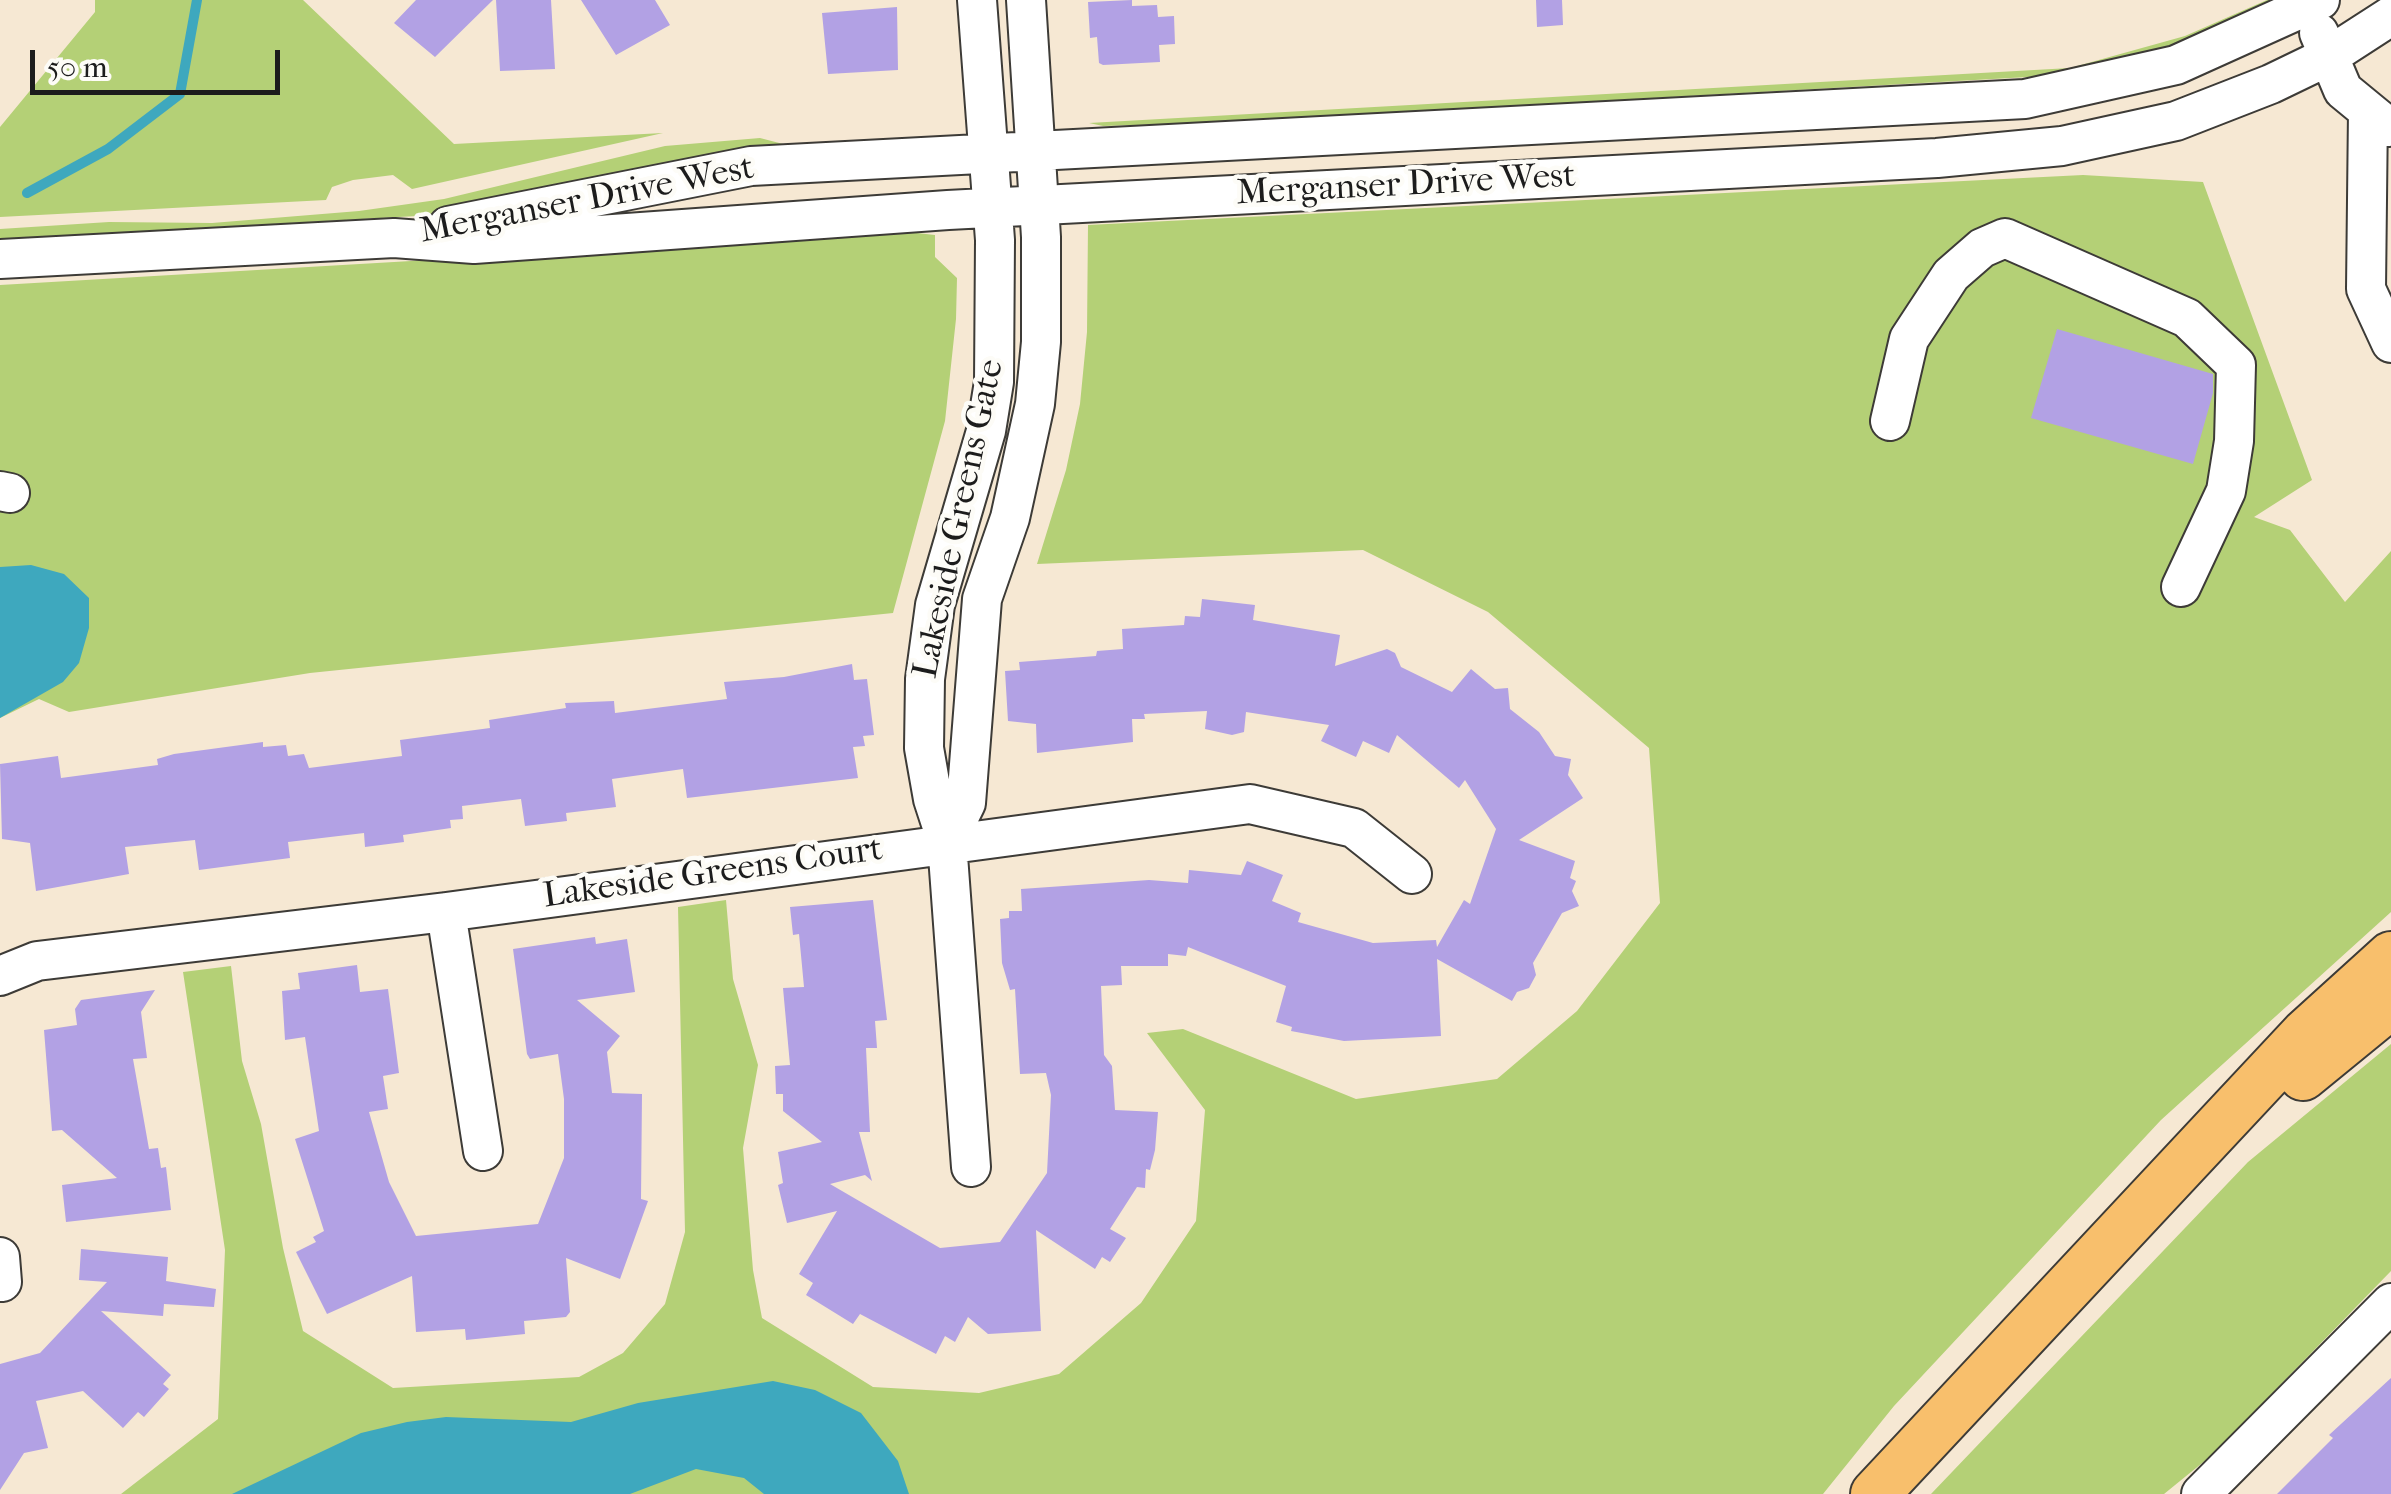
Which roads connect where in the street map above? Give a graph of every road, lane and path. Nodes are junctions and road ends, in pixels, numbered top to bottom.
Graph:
1 (977, 0) edge
2 (1026, 0) edge
3 (2314, 4) edge
4 (2391, 16) edge
5 (2328, 56) junction
6 (2380, 120) edge
7 (1034, 149) junction
8 (986, 152) junction
9 (1038, 205) junction
10 (991, 208) junction
11 (394, 238) junction
12 (0, 258) edge
13 (2391, 342) edge
14 (1890, 421) dead end
15 (2181, 587) dead end
16 (947, 842) junction
17 (1412, 874) dead end
18 (446, 912) junction
19 (2391, 956) edge
20 (0, 976) edge
21 (2391, 1004) edge
22 (483, 1151) dead end
23 (972, 1167) dead end
24 (2137, 1212) junction
25 (2391, 1304) edge
26 (1875, 1494) edge
27 (2201, 1494) edge

1 - 8 street, Lakeside Greens Gate
2 - 7 street, Lakeside Greens Gate
3 - 5 street
3 - 7 street, Merganser Drive West
4 - 5 street, Merganser Drive West
5 - 6 street
5 - 9 street, Merganser Drive West
6 - 13 street
7 - 8 street, Merganser Drive West
7 - 9 street, Lakeside Greens Gate
8 - 10 street, Lakeside Greens Gate
8 - 11 street, Merganser Drive West
9 - 10 street, Merganser Drive West
9 - 16 street, Lakeside Greens Gate
10 - 11 street, Merganser Drive West
10 - 16 street, Lakeside Greens Gate
11 - 12 street, Merganser Drive West
14 - 15 street
16 - 17 street, Lakeside Greens Court
16 - 18 street, Lakeside Greens Court
16 - 23 street
18 - 20 street, Lakeside Greens Court
18 - 22 street
19 - 24 main road
21 - 24 main road
24 - 26 main road
25 - 27 street

